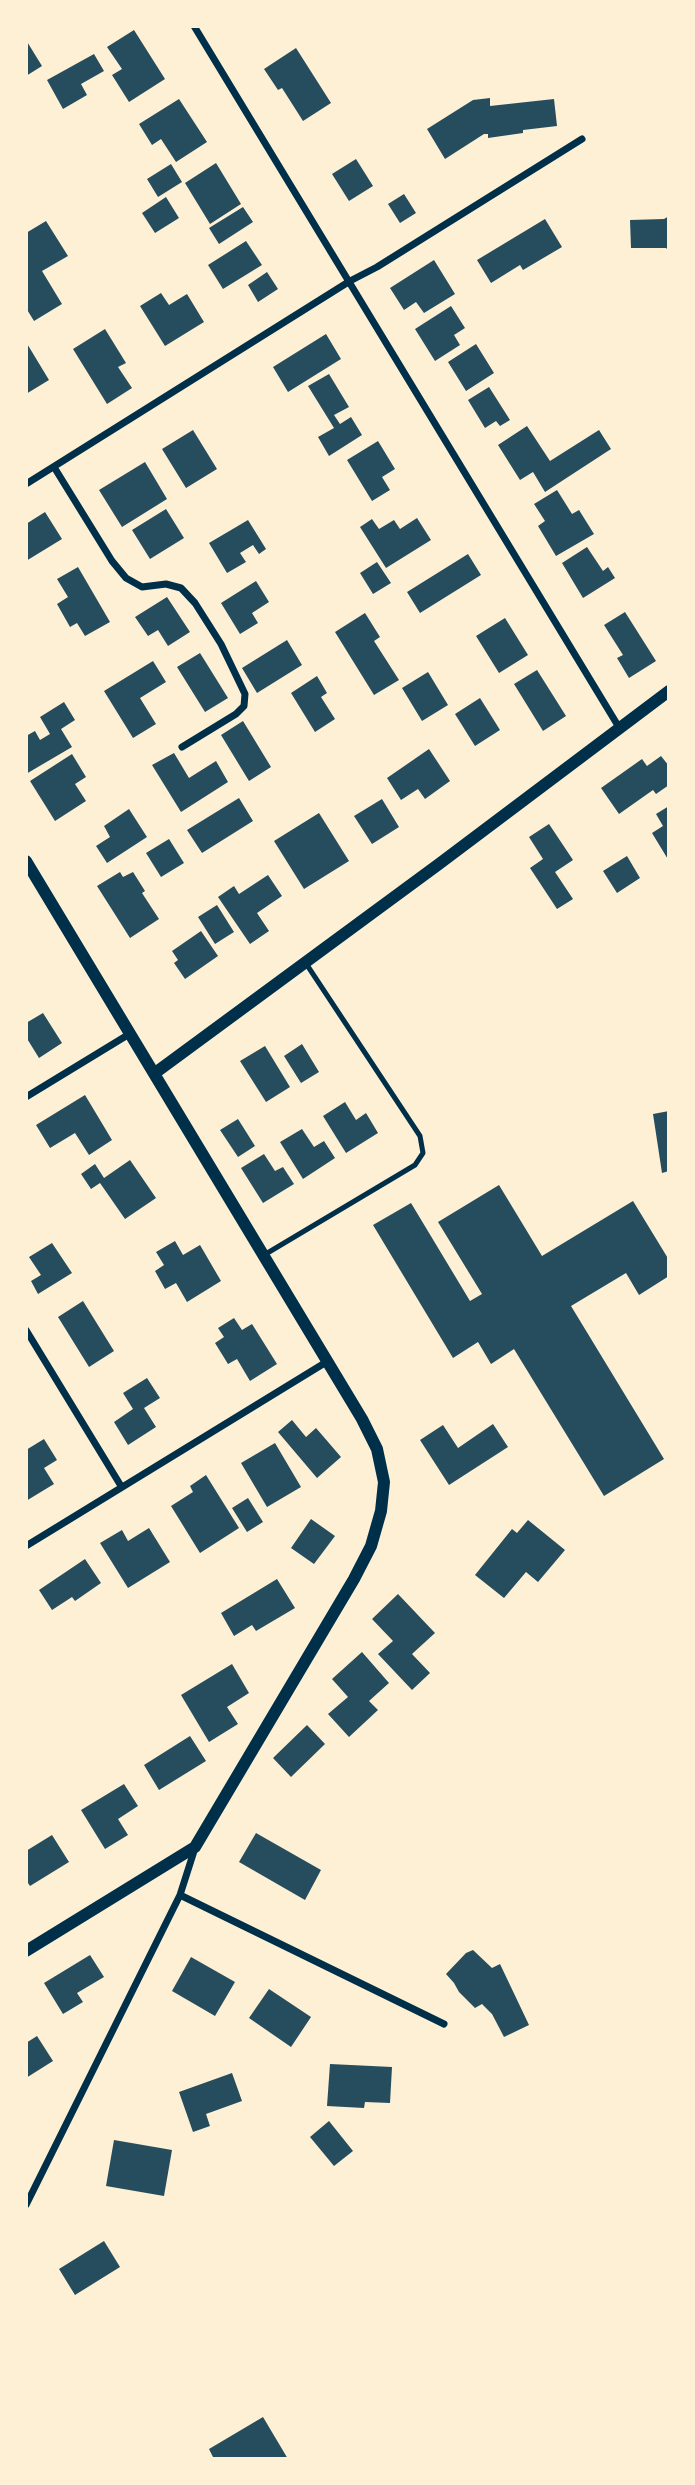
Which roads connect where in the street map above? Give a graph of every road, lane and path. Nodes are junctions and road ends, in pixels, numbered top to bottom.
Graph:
1 (194, 26) edge
2 (582, 139) dead end
3 (349, 281) junction
4 (54, 467) junction
5 (26, 484) edge
6 (669, 691) edge
7 (620, 729) junction
8 (182, 747) dead end
9 (26, 861) edge
10 (305, 962) junction
11 (131, 1033) junction
12 (155, 1073) junction
13 (26, 1097) edge
14 (264, 1255) junction
15 (26, 1330) edge
16 (328, 1362) junction
17 (121, 1486) junction
18 (26, 1546) edge
19 (195, 1847) junction
20 (180, 1895) junction
21 (26, 1951) edge
22 (444, 2024) dead end
23 (26, 2205) edge

1 - 3 street
2 - 3 street
3 - 4 street
3 - 7 street
4 - 5 street
4 - 8 street
6 - 7 street
7 - 10 street
9 - 11 street
10 - 12 street
10 - 14 lane
11 - 12 street
11 - 13 street
12 - 14 street
14 - 16 street
15 - 17 street
16 - 17 street
16 - 19 street
17 - 18 street
19 - 20 street
19 - 21 street
20 - 22 street
20 - 23 street

